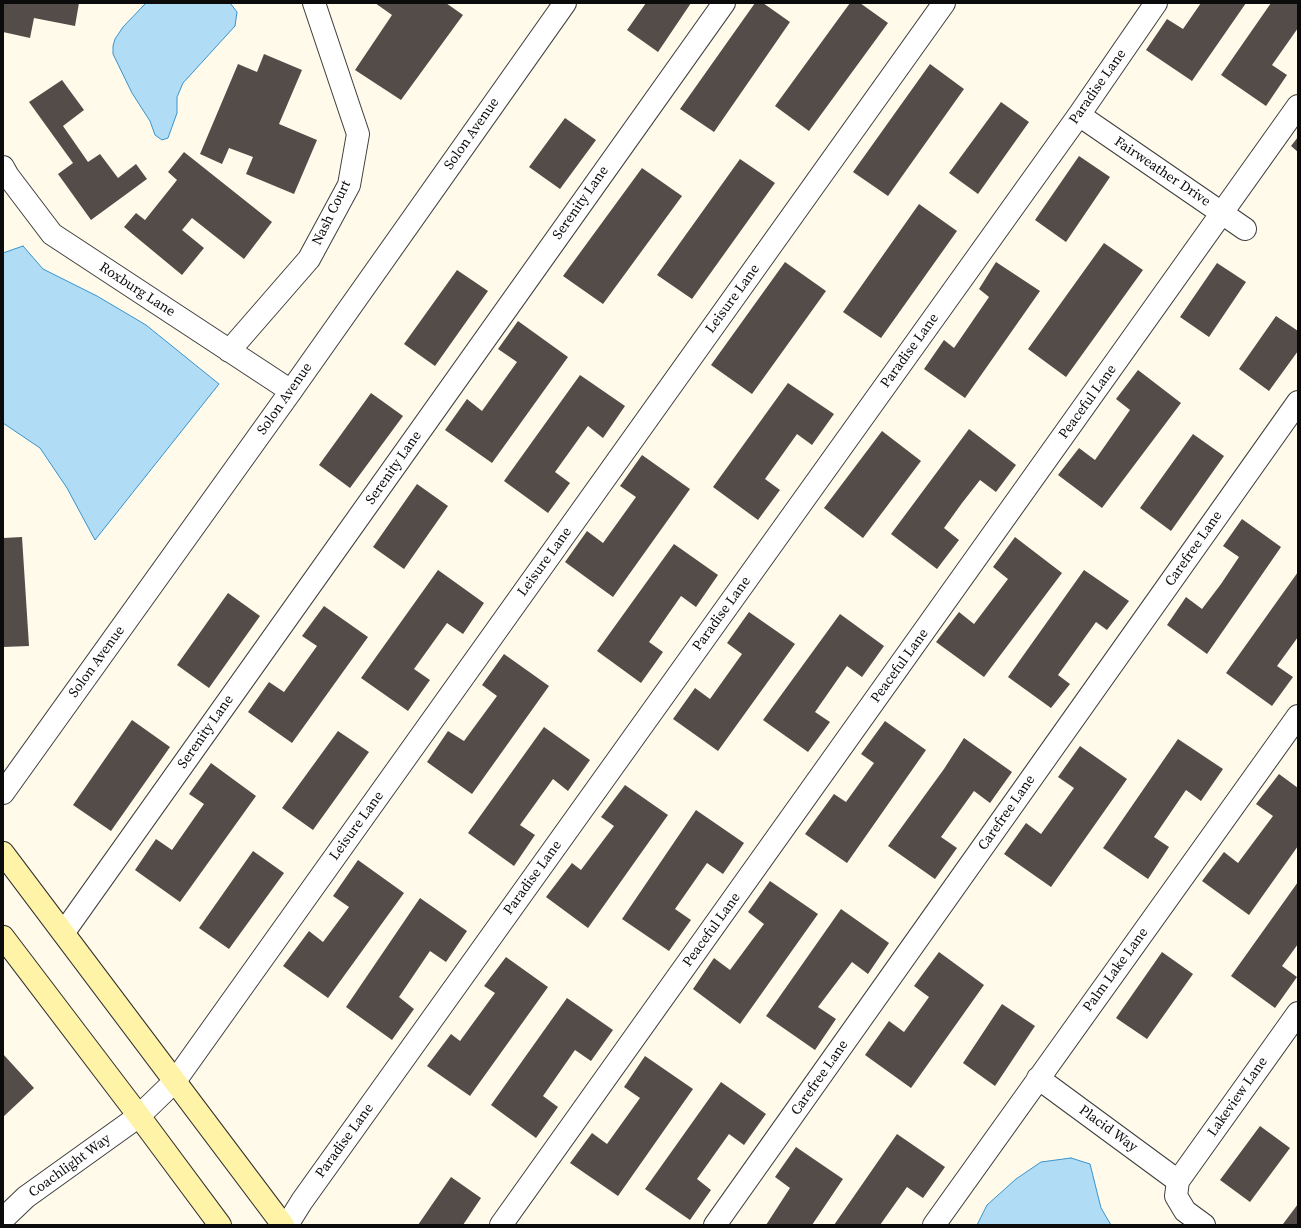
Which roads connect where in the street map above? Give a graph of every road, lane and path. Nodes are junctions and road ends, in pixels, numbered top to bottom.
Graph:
1 (314, 3) edge
2 (565, 3) edge
3 (724, 3) edge
4 (944, 3) edge
5 (1156, 3) edge
6 (1298, 106) edge
7 (1079, 115) junction
8 (5, 174) edge
9 (1223, 214) junction
10 (1245, 229) dead end
11 (229, 351) junction
12 (291, 391) junction
13 (1298, 402) edge
14 (1298, 716) edge
15 (3, 793) edge
16 (3, 853) edge
17 (64, 932) junction
18 (3, 937) edge
19 (1298, 1013) edge
20 (1038, 1078) junction
21 (175, 1081) junction
22 (139, 1116) junction
23 (1178, 1181) junction
24 (3, 1219) edge
25 (220, 1225) edge
26 (283, 1225) edge
27 (287, 1225) edge
28 (501, 1225) edge
29 (716, 1225) edge
30 (934, 1225) edge
31 (1204, 1225) edge

1 - 11 street, Nash Court
2 - 12 street, Solon Avenue
3 - 17 street, Serenity Lane
4 - 21 street, Leisure Lane
5 - 7 street, Paradise Lane
6 - 9 street, Peaceful Lane
7 - 9 street, Fairweather Drive
7 - 27 street, Paradise Lane
8 - 11 street, Roxburg Lane
9 - 10 street, Fairweather Drive
9 - 28 street, Peaceful Lane
11 - 12 street, Roxburg Lane
12 - 15 street, Solon Avenue
13 - 29 street, Carefree Lane
14 - 20 street, Palm Lake Lane
16 - 17 main road
17 - 21 main road
18 - 22 main road
19 - 23 street, Lakeview Lane
20 - 23 street, Placid Way
20 - 30 street, Palm Lake Lane
21 - 22 street, Leisure Lane
21 - 26 main road
22 - 24 street, Coachlight Way
22 - 25 main road
23 - 31 street

